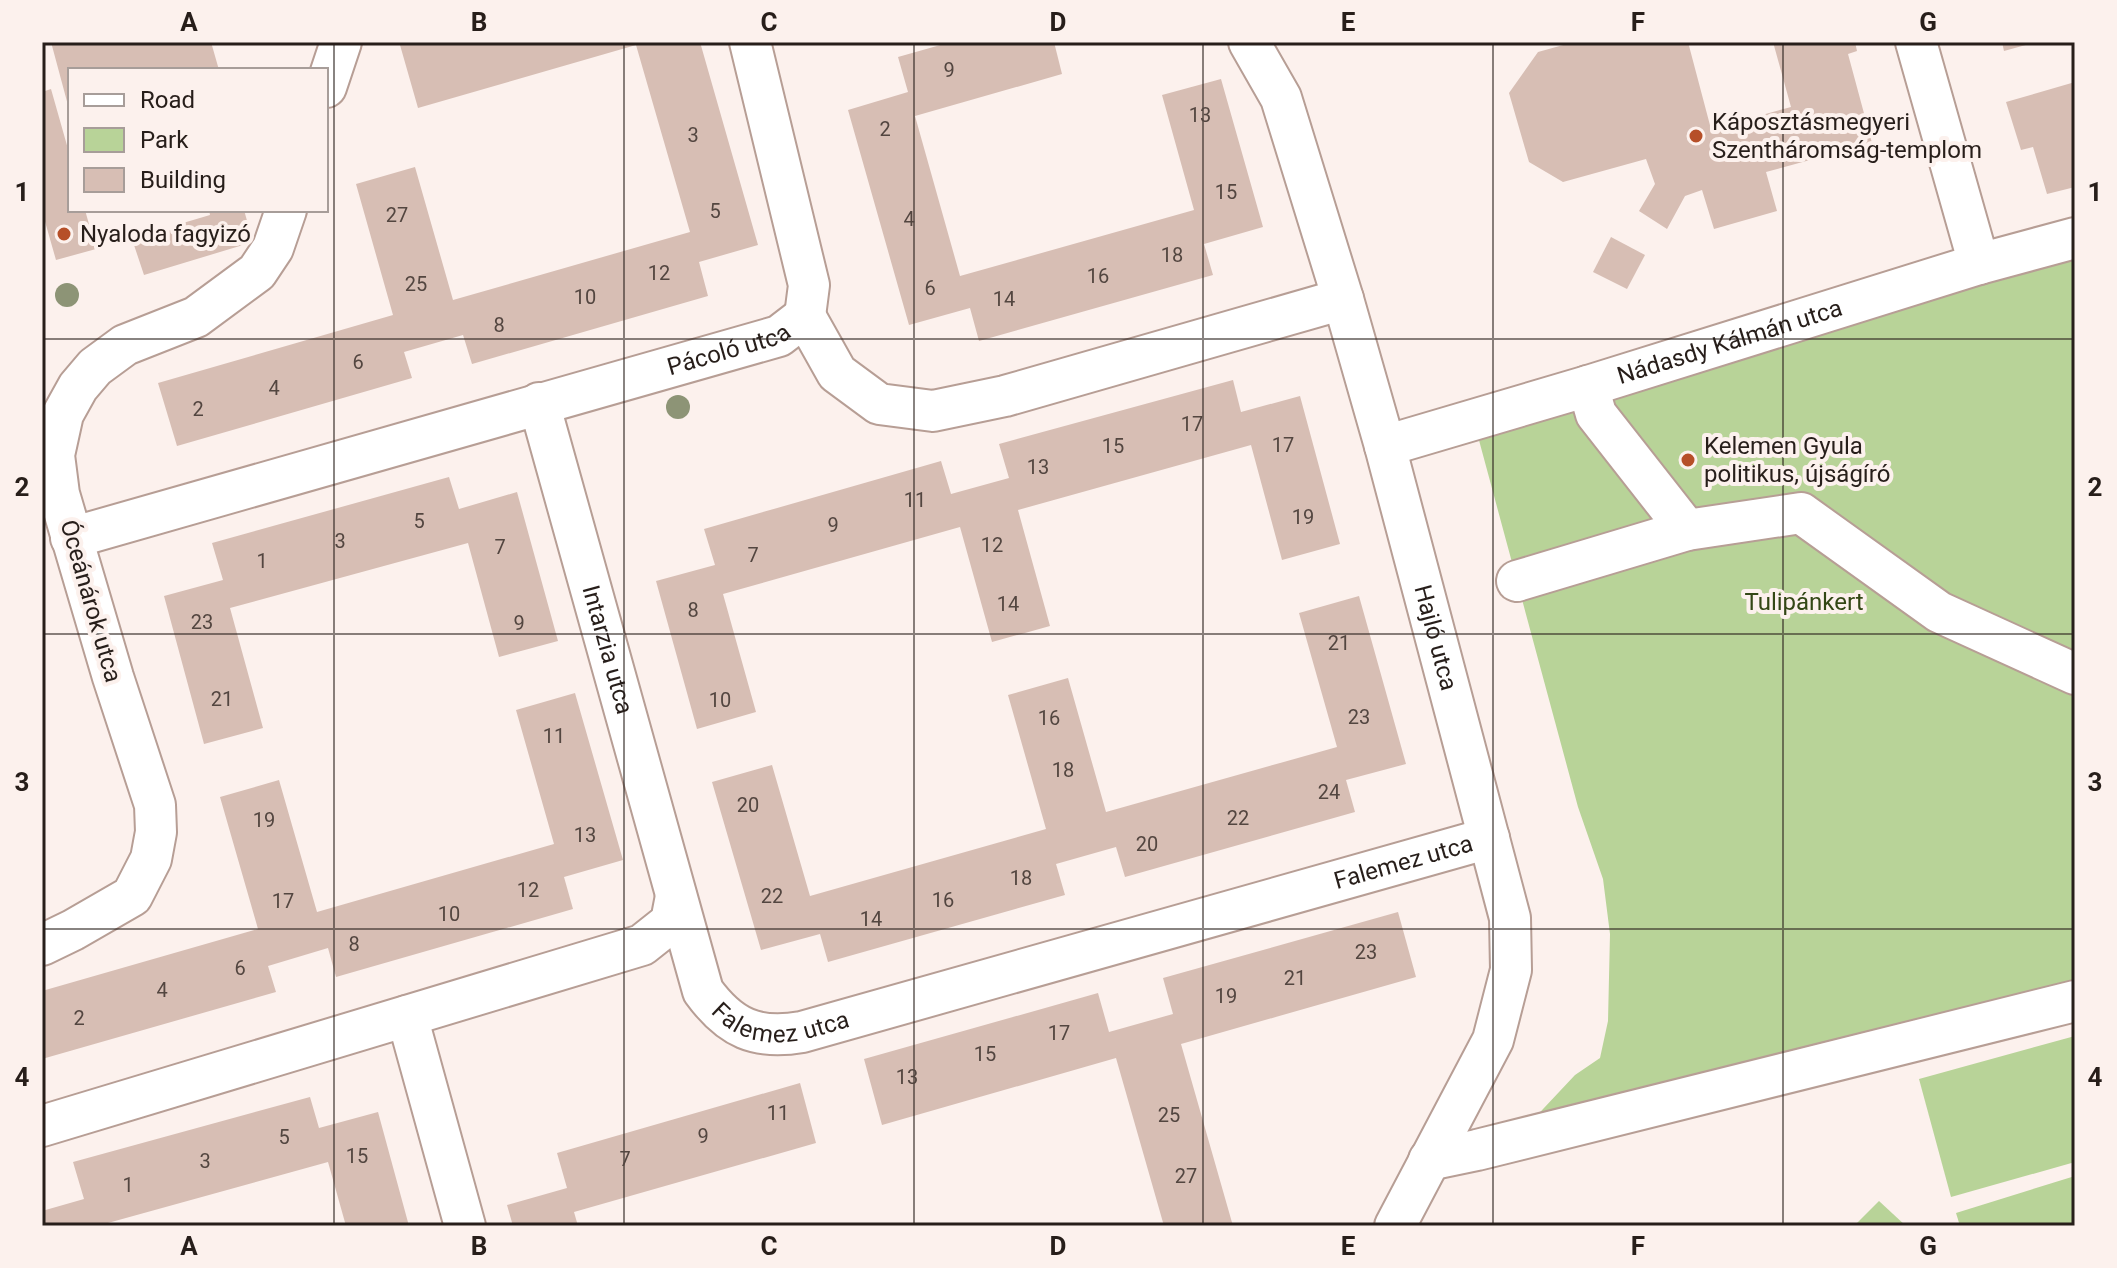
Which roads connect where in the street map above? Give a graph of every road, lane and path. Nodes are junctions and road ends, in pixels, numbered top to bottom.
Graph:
1 (341, 42) edge
2 (750, 42) edge
3 (1249, 42) edge
4 (1916, 42) edge
5 (328, 81) edge
6 (285, 212) edge
7 (2075, 238) edge
8 (1979, 264) junction
9 (1343, 299) junction
10 (805, 316) junction
11 (1588, 386) junction
12 (539, 403) junction
13 (1385, 446) junction
14 (1687, 530) junction
15 (71, 538) junction
16 (1517, 581) dead end
17 (2075, 674) edge
18 (1489, 838) junction
19 (676, 896) junction
20 (42, 945) edge
21 (2075, 1001) edge
22 (407, 1016) junction
23 (42, 1126) edge
24 (1429, 1160) junction
25 (465, 1226) edge
26 (1395, 1226) edge

1 - 5 street
2 - 10 street
3 - 9 street, Hajló utca
4 - 8 street
6 - 15 street, Óceánárok utca
7 - 8 street, Nádasdy Kálmán utca
8 - 11 street, Nádasdy Kálmán utca
9 - 10 street, Pácoló utca
9 - 13 street, Hajló utca
10 - 12 street, Pácoló utca
11 - 13 street, Nádasdy Kálmán utca
11 - 14 street
12 - 15 street, Pácoló utca
12 - 19 street, Intarzia utca
13 - 18 street, Hajló utca
14 - 16 street
14 - 17 street
15 - 20 street, Óceánárok utca
18 - 19 street, Falemez utca
18 - 24 street, Hajló utca
19 - 22 street
21 - 24 street
22 - 23 street
22 - 25 street
24 - 26 street, Hajló utca

